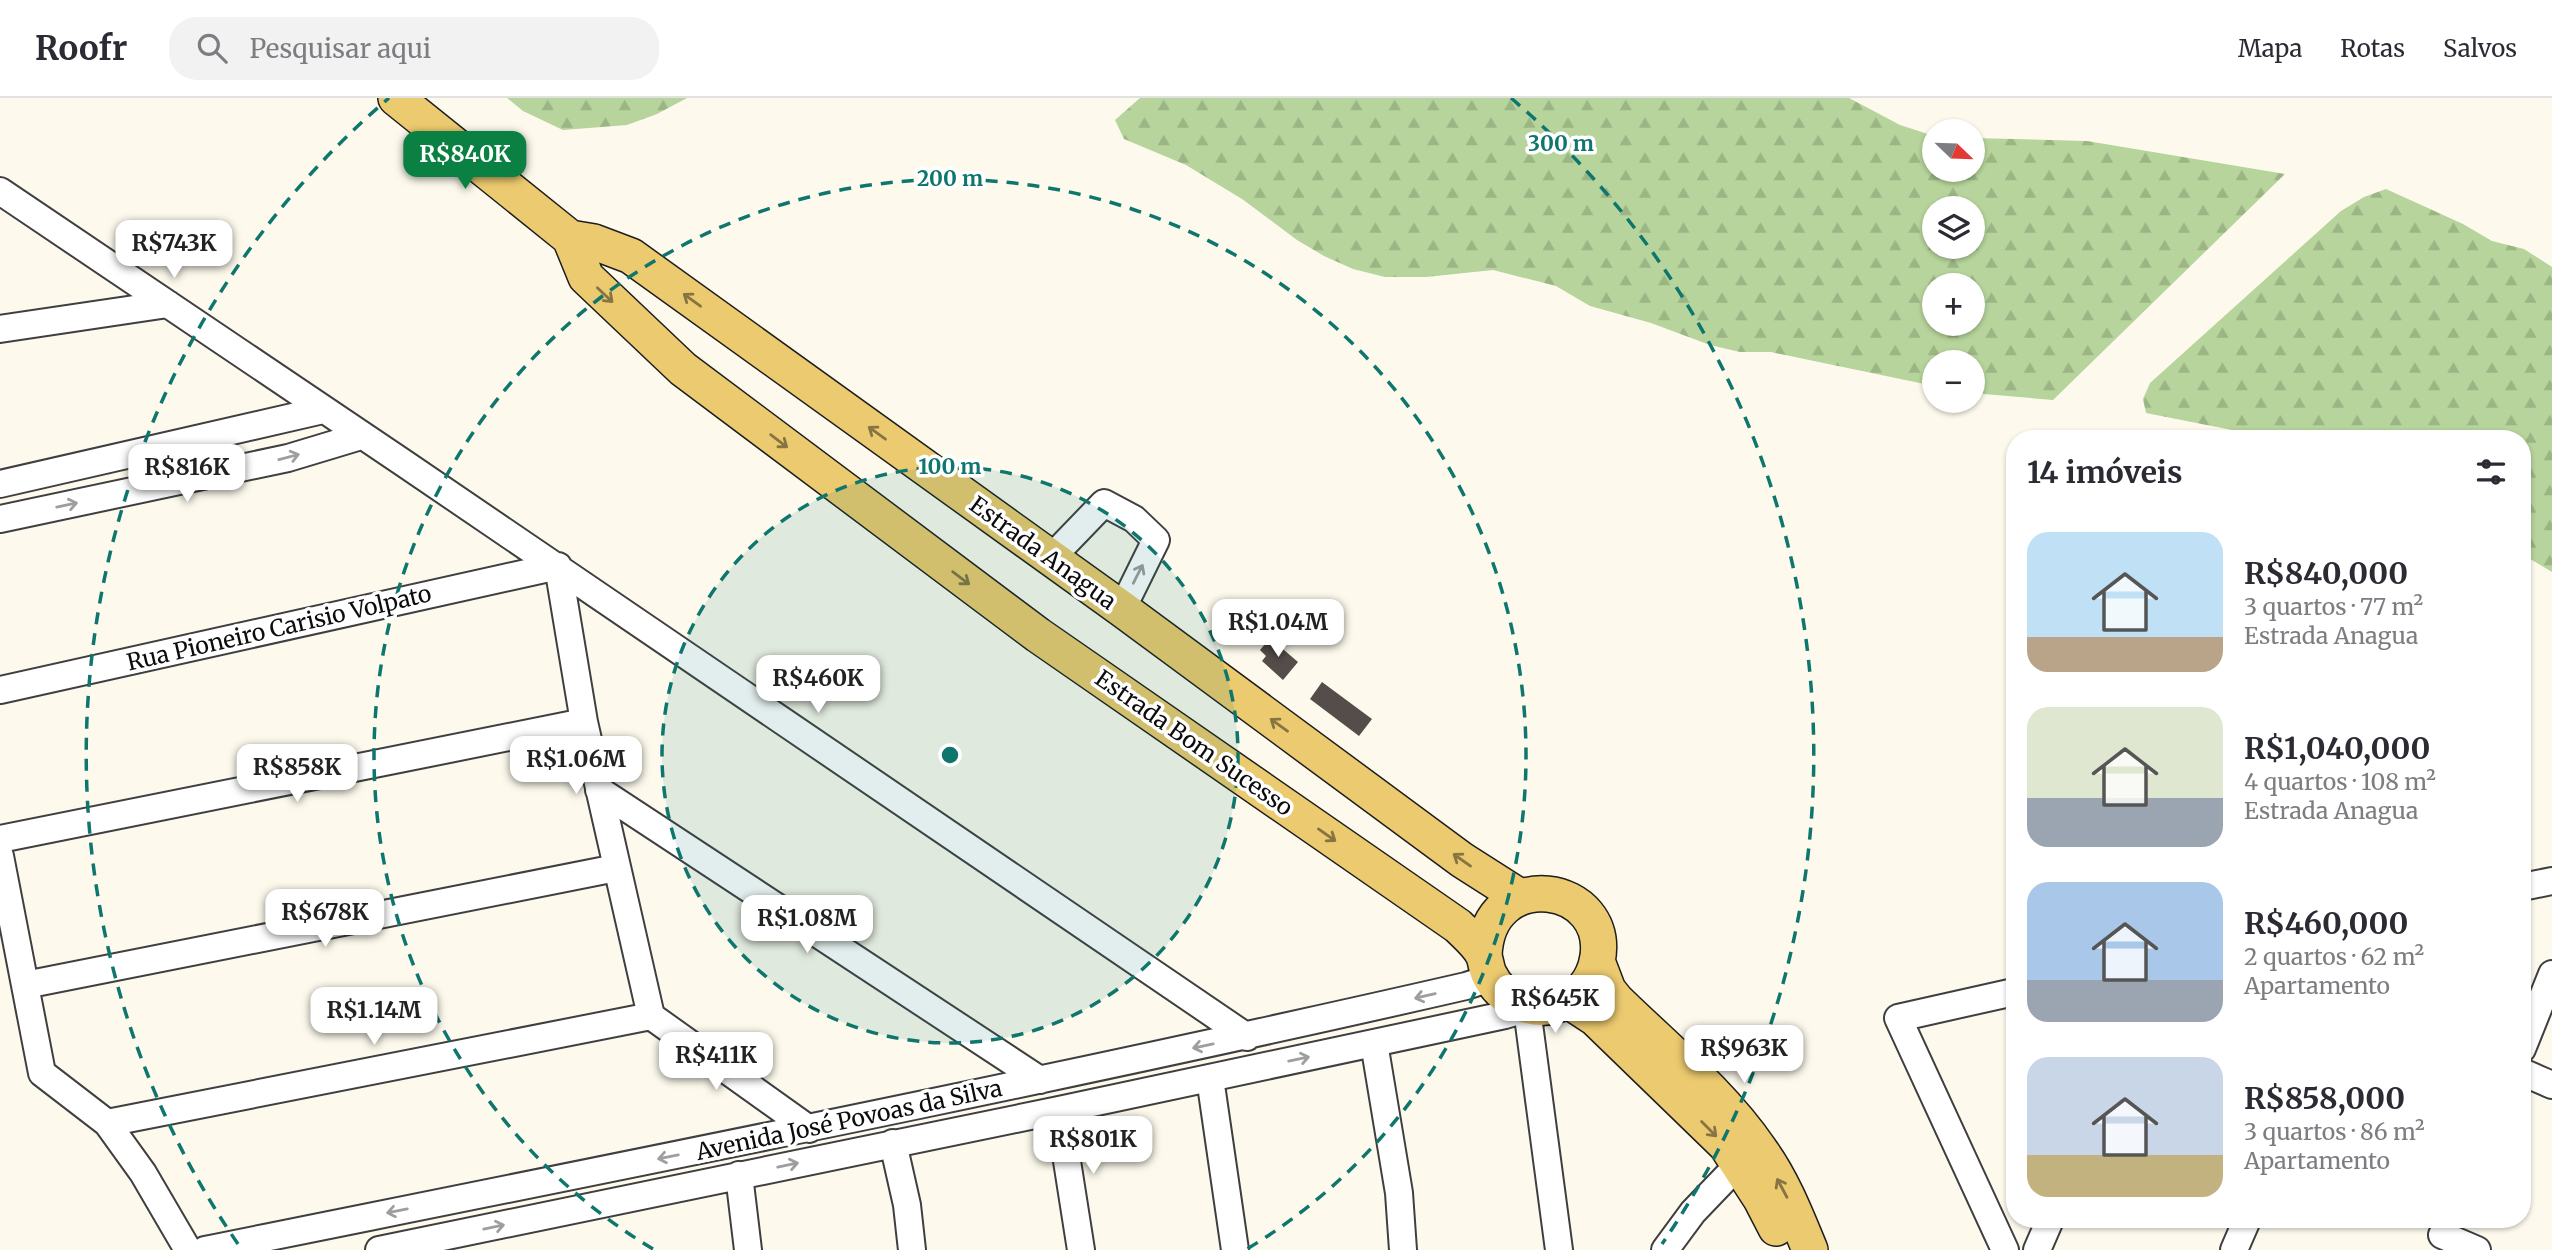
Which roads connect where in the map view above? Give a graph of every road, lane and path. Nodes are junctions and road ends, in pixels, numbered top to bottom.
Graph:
1 (396, 98) edge
2 (0, 191) edge
3 (570, 238) junction
4 (168, 304) junction
5 (0, 329) edge
6 (323, 410) junction
7 (361, 436) junction
8 (0, 484) edge
9 (0, 519) edge
10 (1050, 559) junction
11 (558, 566) junction
12 (1122, 609) junction
13 (0, 690) edge
14 (584, 722) junction
15 (599, 790) junction
16 (0, 839) edge
17 (0, 856) edge
18 (616, 868) junction
19 (2552, 881) edge
20 (2531, 885) edge
21 (1520, 897) junction
22 (1597, 961) junction
23 (1486, 965) junction
24 (2552, 974) edge
25 (25, 985) junction
26 (2006, 994) edge
27 (1569, 1001) junction
28 (1531, 1007) junction
29 (651, 1016) junction
30 (2531, 1026) edge
31 (1247, 1037) junction
32 (1374, 1043) junction
33 (1651, 1053) junction
34 (2531, 1076) edge
35 (1210, 1078) junction
36 (1040, 1080) junction
37 (2552, 1085) edge
38 (1059, 1110) junction
39 (107, 1124) junction
40 (809, 1129) junction
41 (893, 1143) junction
42 (1739, 1164) junction
43 (739, 1175) junction
44 (435, 1203) junction
45 (2047, 1228) edge
46 (2244, 1228) edge
47 (2442, 1235) edge
48 (443, 1237) junction
49 (2237, 1249) edge
50 (188, 1250) edge
51 (205, 1250) edge
52 (379, 1250) edge
53 (748, 1250) edge
54 (912, 1250) edge
55 (1081, 1250) edge
56 (1235, 1250) edge
57 (1404, 1250) edge
58 (1559, 1250) edge
59 (1665, 1250) edge
60 (1785, 1250) edge
61 (1810, 1250) edge
62 (2005, 1250) edge
63 (2037, 1250) edge
64 (2477, 1250) edge

1 - 3 main road, Estrada Anagua
2 - 4 street
10 -> 3 main road, Estrada Anagua
3 -> 23 main road, Estrada Bom Sucesso
4 - 5 street
4 - 6 street
6 - 7 street
6 - 8 street
9 -> 7 street
7 - 11 street
10 - 12 main road, Estrada Anagua
12 -> 10 street
11 - 13 street, Rua Pioneiro Carisio Volpato
11 - 14 street
11 - 31 street
21 -> 12 main road, Estrada Anagua
14 - 15 street
14 - 16 street
15 - 18 street
15 - 36 street
17 - 25 street
18 - 25 street
18 - 29 street
19 - 20 street
21 - 22 main road
21 - 23 main road
22 - 27 main road
22 - 33 main road
23 - 28 main road, Estrada Bom Sucesso
23 -> 31 street, Avenida José Povoas da Silva
24 - 30 street
25 - 39 street
26 - 62 street
27 - 28 main road
27 - 33 main road
28 - 32 street, Avenida José Povoas da Silva
28 - 58 street
29 - 39 street
29 - 40 street
31 -> 36 street, Avenida José Povoas da Silva
35 -> 32 street, Avenida José Povoas da Silva
32 - 57 street
33 -> 42 main road
61 -> 33 main road
34 - 37 street
35 - 38 street, Avenida José Povoas da Silva
35 - 56 street
36 - 40 street, Avenida José Povoas da Silva
38 - 41 street, Avenida José Povoas da Silva
38 - 55 street
39 - 50 street
40 -> 44 street, Avenida José Povoas da Silva
43 -> 41 street, Avenida José Povoas da Silva
41 - 54 street
42 - 59 street
42 - 60 main road
48 -> 43 street, Avenida José Povoas da Silva
43 - 53 street
44 - 48 street
44 -> 51 street, Avenida José Povoas da Silva
45 - 63 street
46 - 49 street
47 - 64 street
48 - 52 street, Avenida José Povoas da Silva

